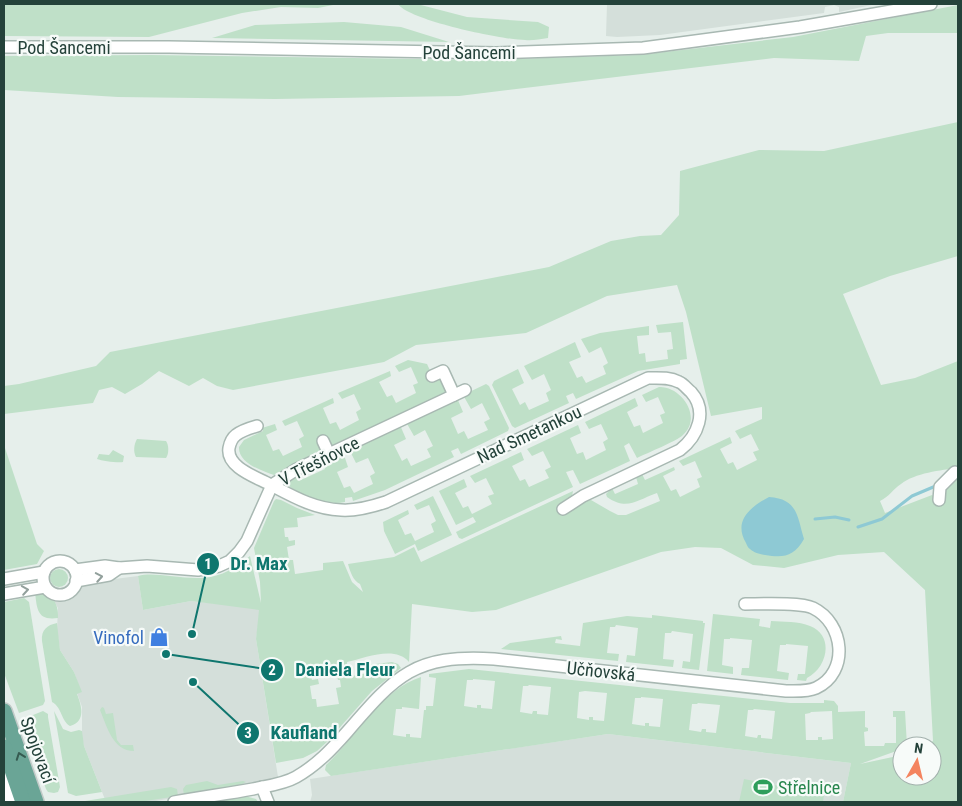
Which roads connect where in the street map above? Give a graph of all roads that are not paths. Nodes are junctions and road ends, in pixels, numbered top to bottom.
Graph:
1 (931, 4) edge
2 (4, 47) edge
3 (432, 376) dead end
4 (465, 390) dead end
5 (454, 395) junction
6 (257, 426) dead end
7 (323, 441) dead end
8 (329, 454) junction
9 (955, 472) dead end
10 (272, 485) junction
11 (939, 500) dead end
12 (563, 509) dead end
13 (44, 572) junction
14 (76, 576) junction
15 (4, 579) edge
16 (45, 587) junction
17 (4, 594) edge
18 (745, 604) dead end
19 (4, 711) edge
20 (4, 747) edge
21 (12, 768) junction
22 (262, 787) junction
23 (8, 802) edge
24 (23, 802) edge
25 (36, 802) edge
26 (174, 802) edge
27 (268, 802) edge

1 - 2 street, Pod Šancemi
3 - 5 street
4 - 5 street, V Třešňovce
5 - 8 street, V Třešňovce
6 - 10 street, Nad Smetankou
7 - 8 street
8 - 10 street, V Třešňovce
9 - 11 street
10 - 12 street, Nad Smetankou
10 - 14 street, V Třešňovce
13 - 14 street, V Třešňovce
13 - 15 street, V Třešňovce
13 - 16 street
14 - 16 street, V Třešňovce
17 -> 16 street, V Třešňovce
18 - 22 street, Učňovská
25 -> 19 main road, Spojovací
20 - 21 main road, Spojovací
21 - 23 main road
21 - 24 main road, Spojovací
22 - 26 street, Učňovská
22 - 27 street

